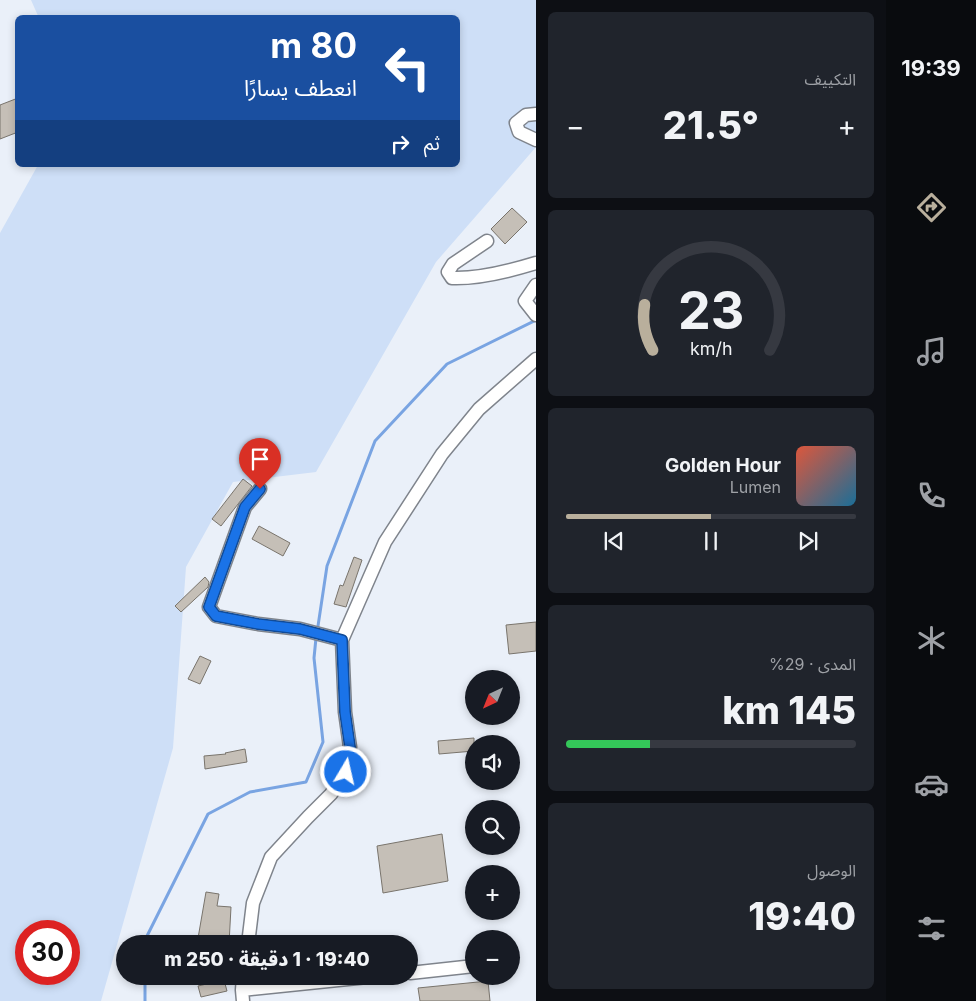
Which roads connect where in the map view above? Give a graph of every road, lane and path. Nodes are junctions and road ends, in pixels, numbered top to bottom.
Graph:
1 (536, 114) edge
2 (536, 140) edge
3 (487, 241) dead end
4 (536, 263) edge
5 (536, 285) edge
6 (536, 315) edge
7 (536, 358) edge
8 (260, 489) dead end
9 (342, 640) junction
10 (249, 935) edge
11 (465, 967) edge
12 (418, 972) edge
13 (316, 985) edge
14 (242, 996) edge

1 - 2 street
3 - 4 street
5 - 6 street
7 - 9 street
8 - 9 street
9 - 10 street
11 - 12 street
13 - 14 street

